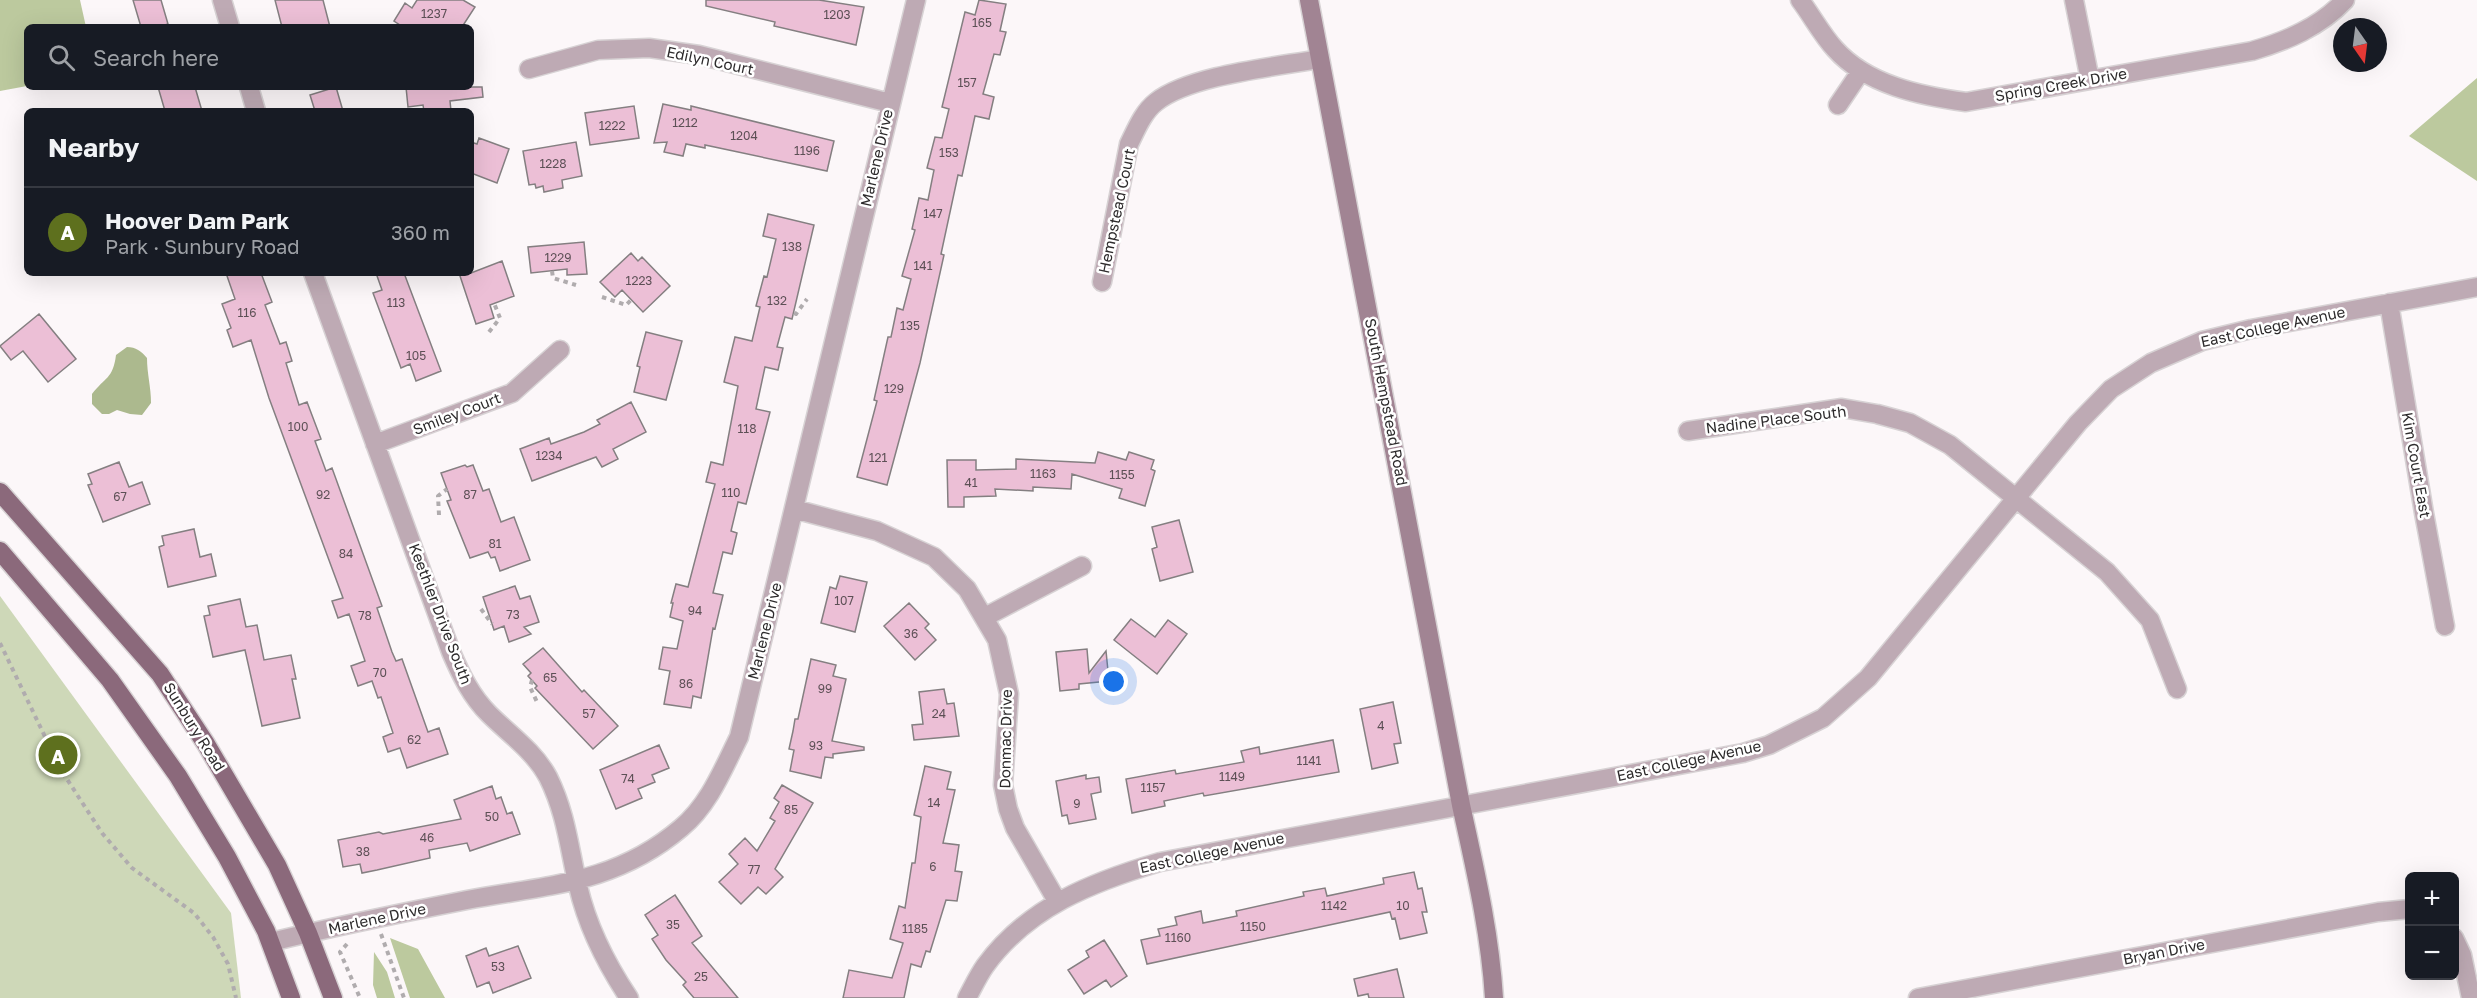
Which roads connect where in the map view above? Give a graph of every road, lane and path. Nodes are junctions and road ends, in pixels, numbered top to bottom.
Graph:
1 (222, 0) edge
2 (916, 0) edge
3 (1309, 0) edge
4 (1800, 0) edge
5 (2074, 0) edge
6 (2344, 0) edge
7 (229, 24) edge
8 (1319, 59) junction
9 (529, 69) dead end
10 (1861, 71) junction
11 (2090, 80) junction
12 (250, 90) edge
13 (890, 103) junction
14 (1838, 105) dead end
15 (255, 108) edge
16 (552, 271) dead end
17 (313, 276) edge
18 (1102, 282) dead end
19 (576, 285) dead end
20 (2477, 287) edge
21 (602, 297) dead end
22 (807, 299) dead end
23 (631, 300) dead end
24 (494, 303) dead end
25 (2389, 303) junction
26 (794, 314) dead end
27 (489, 332) dead end
28 (560, 350) dead end
29 (1688, 431) dead end
30 (375, 444) junction
31 (447, 489) dead end
32 (0, 492) edge
33 (2016, 500) junction
34 (794, 509) junction
35 (439, 515) dead end
36 (0, 550) edge
37 (1082, 566) dead end
38 (481, 609) dead end
39 (985, 617) junction
40 (492, 624) dead end
41 (2445, 626) dead end
42 (0, 643) edge
43 (532, 680) dead end
44 (2176, 689) dead end
45 (537, 702) dead end
46 (1461, 805) junction
47 (577, 879) junction
48 (1057, 901) junction
49 (2405, 909) edge
50 (308, 933) junction
51 (381, 933) dead end
52 (270, 942) junction
53 (2459, 949) edge
54 (340, 952) dead end
55 (236, 998) edge
56 (291, 998) edge
57 (333, 998) edge
58 (360, 998) edge
59 (404, 998) edge
60 (629, 998) edge
61 (967, 998) edge
62 (1494, 998) edge
63 (1918, 998) edge
64 (2471, 998) edge

1 - 7 street
2 - 13 street, Marlene Drive
3 - 8 street, South Hempstead Road
4 - 10 street, Spring Creek Drive
5 - 11 street
6 - 11 street, Spring Creek Drive
8 - 18 street, Hempstead Court
8 - 46 street, South Hempstead Road
9 - 13 street, Edilyn Court
10 - 11 street, Spring Creek Drive
10 - 14 street
12 - 15 street
13 - 34 street, Marlene Drive
16 - 19 path
17 - 30 street, Keethler Drive South
20 - 25 street, East College Avenue
21 - 23 path
22 - 26 path
24 - 27 path
25 - 33 street, East College Avenue
25 - 41 street, Kim Court East
28 - 30 street, Smiley Court
29 - 33 street, Nadine Place South
30 - 47 street, Keethler Drive South
31 - 35 path
32 - 50 main road, Sunbury Road
33 - 44 street, Nadine Place South
33 - 46 street, East College Avenue
34 - 39 street, Donmac Drive
34 - 47 street, Marlene Drive
36 - 52 main road
37 - 39 street
38 - 40 path
39 - 48 street, Donmac Drive
42 - 55 path
43 - 45 path
46 - 48 street, East College Avenue
46 - 62 street, South Hempstead Road
47 - 50 street, Marlene Drive
47 - 60 street, Keethler Drive South
48 - 61 street, East College Avenue
49 - 63 street, Bryan Drive
50 - 52 street, Marlene Drive
50 - 57 main road, Sunbury Road
51 - 59 path
52 - 56 main road
53 - 64 street
54 - 58 path

